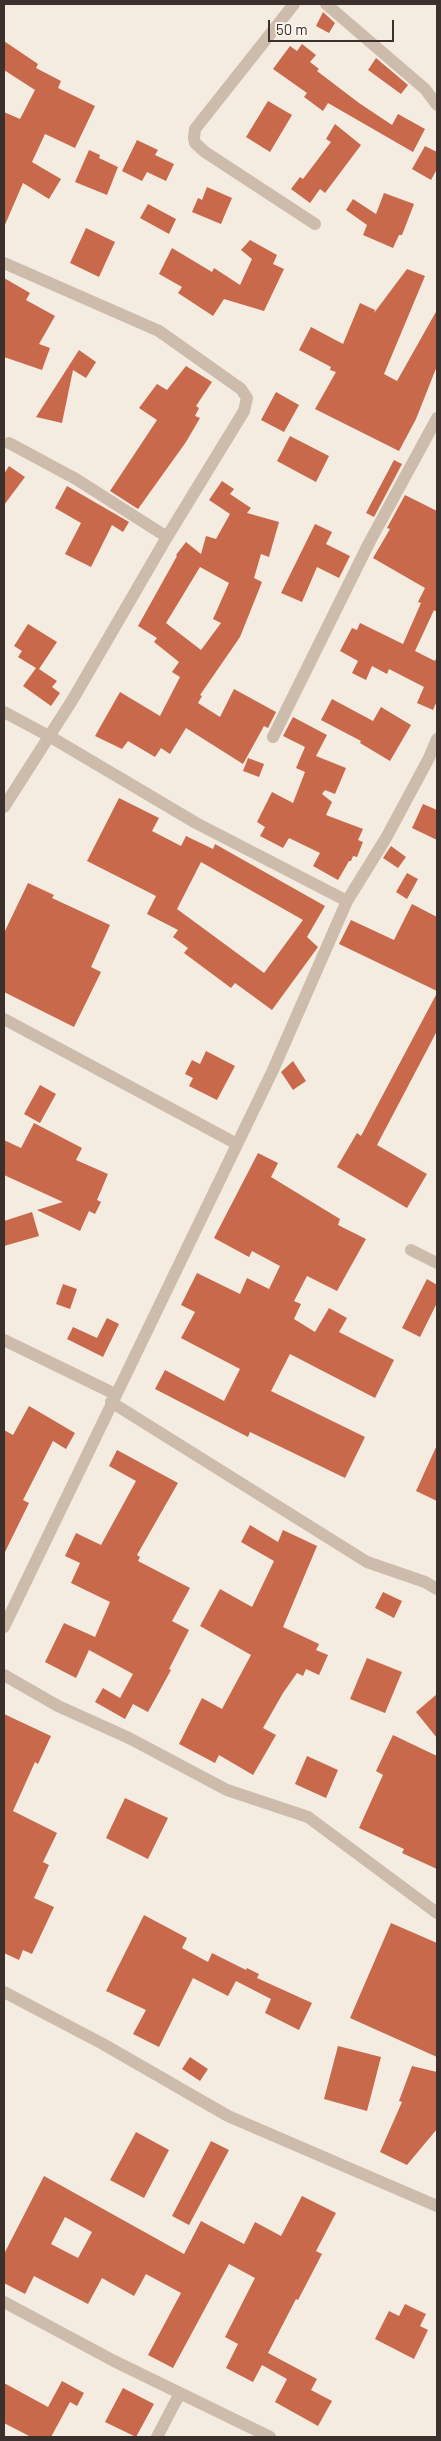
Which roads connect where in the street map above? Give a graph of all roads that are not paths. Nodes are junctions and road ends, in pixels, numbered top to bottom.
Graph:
1 (294, 4) edge
2 (326, 4) edge
3 (437, 104) edge
4 (315, 224) dead end
5 (4, 263) edge
6 (437, 418) edge
7 (9, 444) dead end
8 (167, 536) junction
9 (4, 712) edge
10 (49, 736) junction
11 (273, 738) dead end
12 (437, 739) edge
13 (4, 807) edge
14 (348, 901) junction
15 (4, 1019) edge
16 (237, 1144) junction
17 (412, 1250) dead end
18 (437, 1263) edge
19 (4, 1340) edge
20 (113, 1398) junction
21 (437, 1589) edge
22 (4, 1627) edge
23 (4, 1675) edge
24 (437, 1913) edge
25 (4, 1992) edge
26 (437, 2206) edge
27 (4, 2302) edge
28 (180, 2394) junction
29 (157, 2437) edge
30 (270, 2437) edge

1 - 4 street
2 - 3 street
5 - 8 street
6 - 11 street
7 - 8 street
8 - 10 street
9 - 10 street
10 - 13 street
10 - 14 street
12 - 14 street
14 - 16 street
15 - 16 street
16 - 20 street
17 - 18 street
19 - 20 street
20 - 21 street
20 - 22 street
23 - 24 street
25 - 26 street
27 - 28 street
28 - 29 street
28 - 30 street

